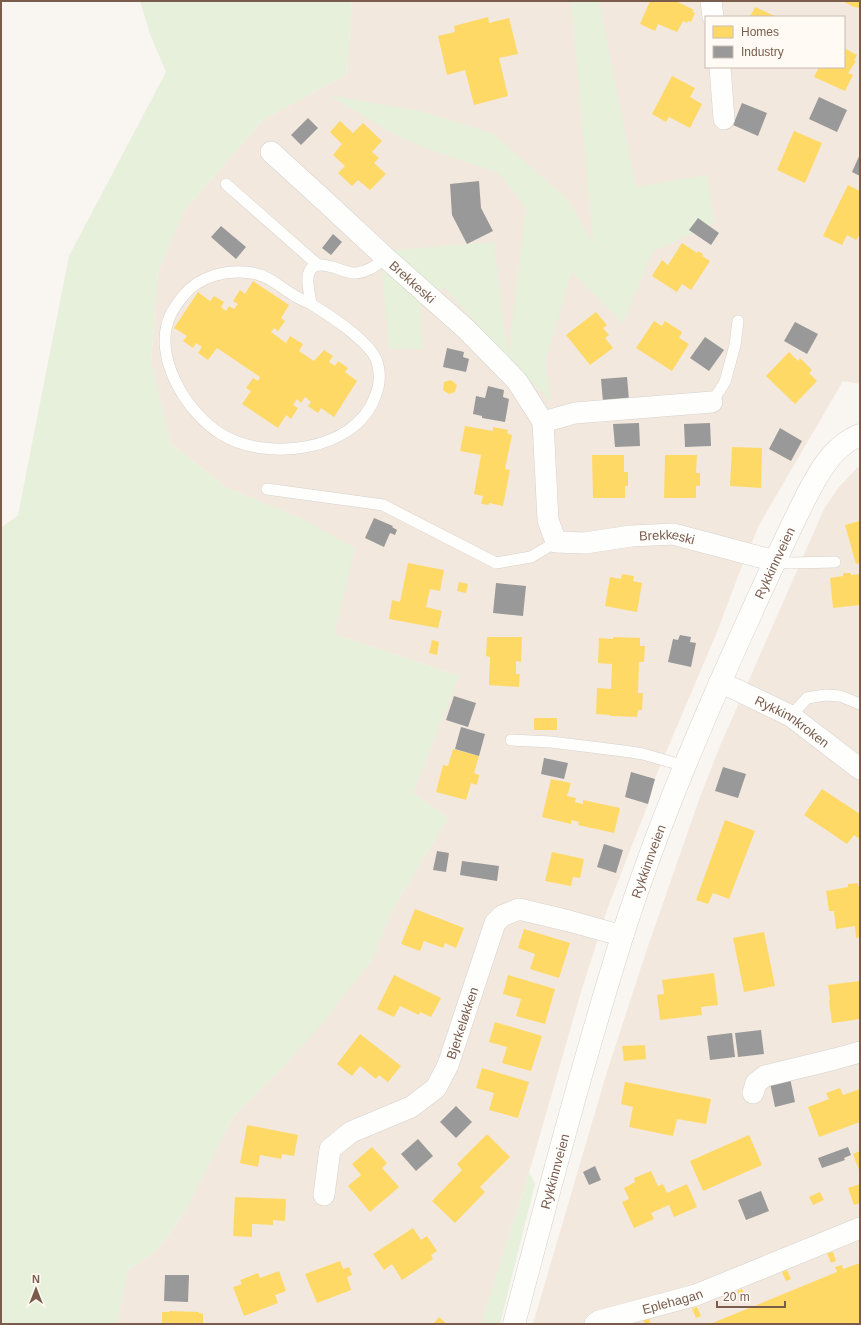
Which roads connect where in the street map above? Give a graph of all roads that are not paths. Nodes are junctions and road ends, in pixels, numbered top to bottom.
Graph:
1 (711, 1) edge
2 (713, 16) edge
3 (720, 68) edge
4 (724, 119) dead end
5 (271, 152) dead end
6 (226, 184) dead end
7 (386, 258) junction
8 (318, 265) junction
9 (311, 304) junction
10 (738, 321) dead end
11 (712, 402) joint
12 (543, 422) junction
13 (860, 435) edge
14 (267, 489) dead end
15 (556, 542) junction
16 (775, 561) junction
17 (835, 562) dead end
18 (719, 683) junction
19 (860, 704) edge
20 (791, 716) junction
21 (511, 740) dead end
22 (685, 766) junction
23 (860, 769) edge
24 (623, 936) junction
25 (860, 1052) edge
26 (753, 1093) dead end
27 (324, 1195) dead end
28 (860, 1228) edge
29 (514, 1324) edge
30 (595, 1324) edge

1 - 2 street
3 - 4 street
5 - 7 street, Brekkeski
6 - 8 lane
7 - 8 lane
7 - 12 street, Brekkeski
8 - 9 lane
9 - 9 lane
10 - 11 lane
11 - 12 street
12 - 15 street, Brekkeski
13 - 16 street, Rykkinnveien
14 - 15 lane
15 - 16 street, Brekkeski
16 - 17 lane
16 - 18 street, Rykkinnveien
18 - 20 street, Rykkinnkroken
18 - 22 street, Rykkinnveien
19 - 20 lane
20 - 23 street, Rykkinnkroken
21 - 22 lane
22 - 24 street, Rykkinnveien
24 - 27 street, Bjerkeløkken
24 - 29 street, Rykkinnveien
25 - 26 street
28 - 30 street, Eplehagan

